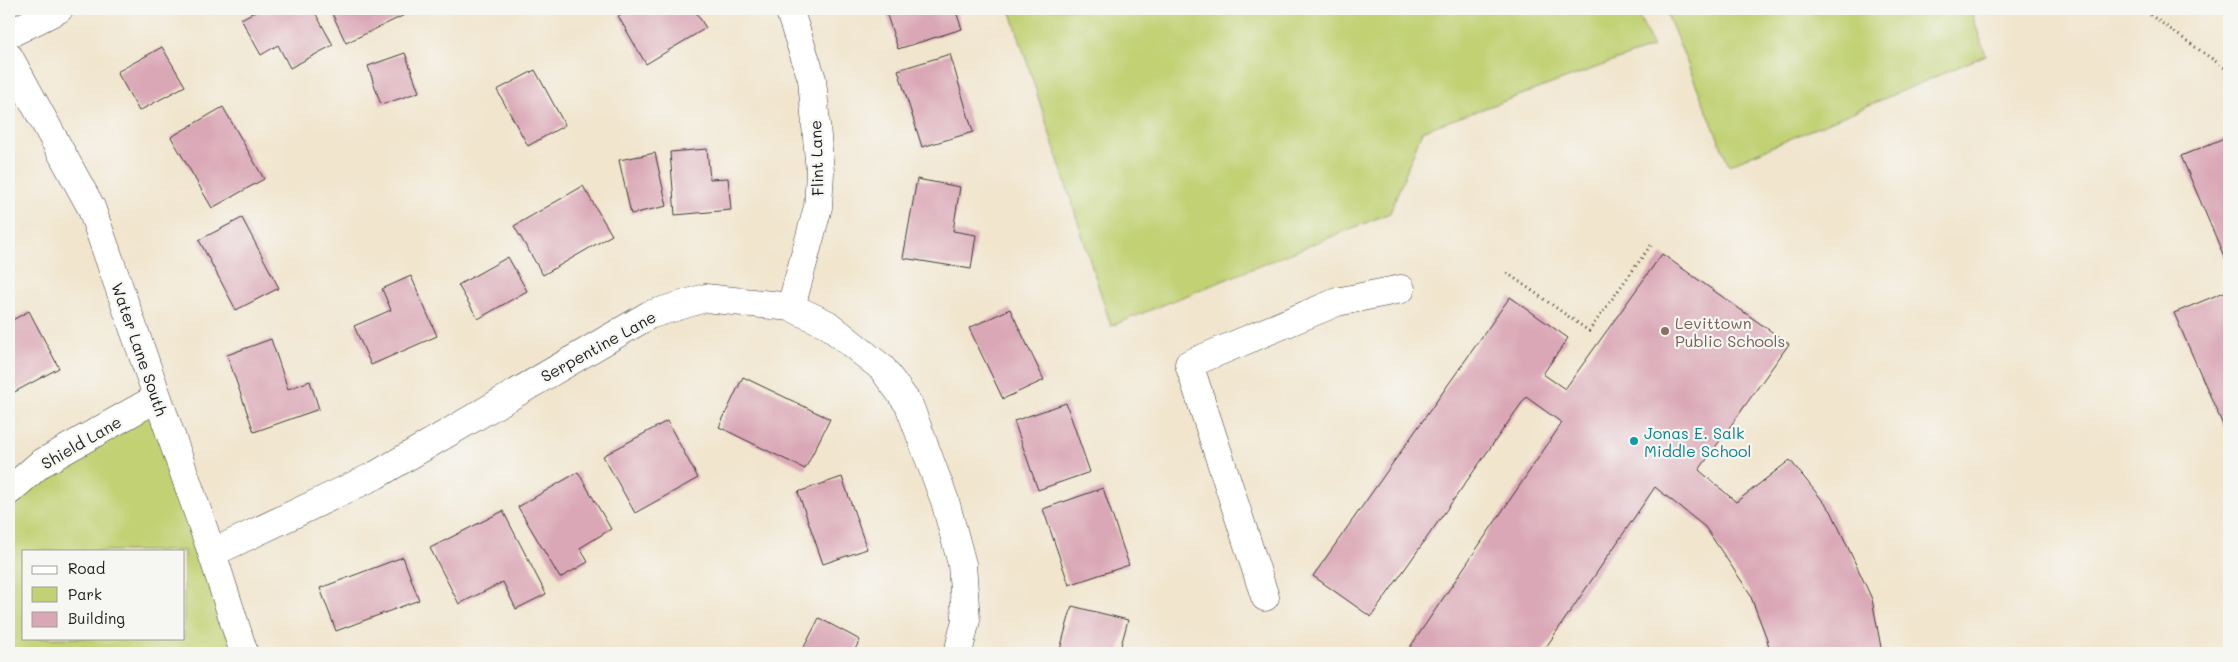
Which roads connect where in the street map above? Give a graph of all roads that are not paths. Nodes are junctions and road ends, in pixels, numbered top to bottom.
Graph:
1 (59, 9) edge
2 (788, 9) edge
3 (9, 34) edge
4 (9, 57) edge
5 (1401, 290) dead end
6 (791, 307) junction
7 (157, 398) junction
8 (9, 491) edge
9 (212, 553) junction
10 (1265, 597) dead end
11 (244, 653) edge
12 (958, 653) edge

1 - 3 street
2 - 6 street, Flint Lane
4 - 7 street, Water Lane South
5 - 10 street
6 - 9 street, Serpentine Lane
6 - 12 street, Serpentine Lane
7 - 8 street, Shield Lane
7 - 9 street, Water Lane South
9 - 11 street, Water Lane South

